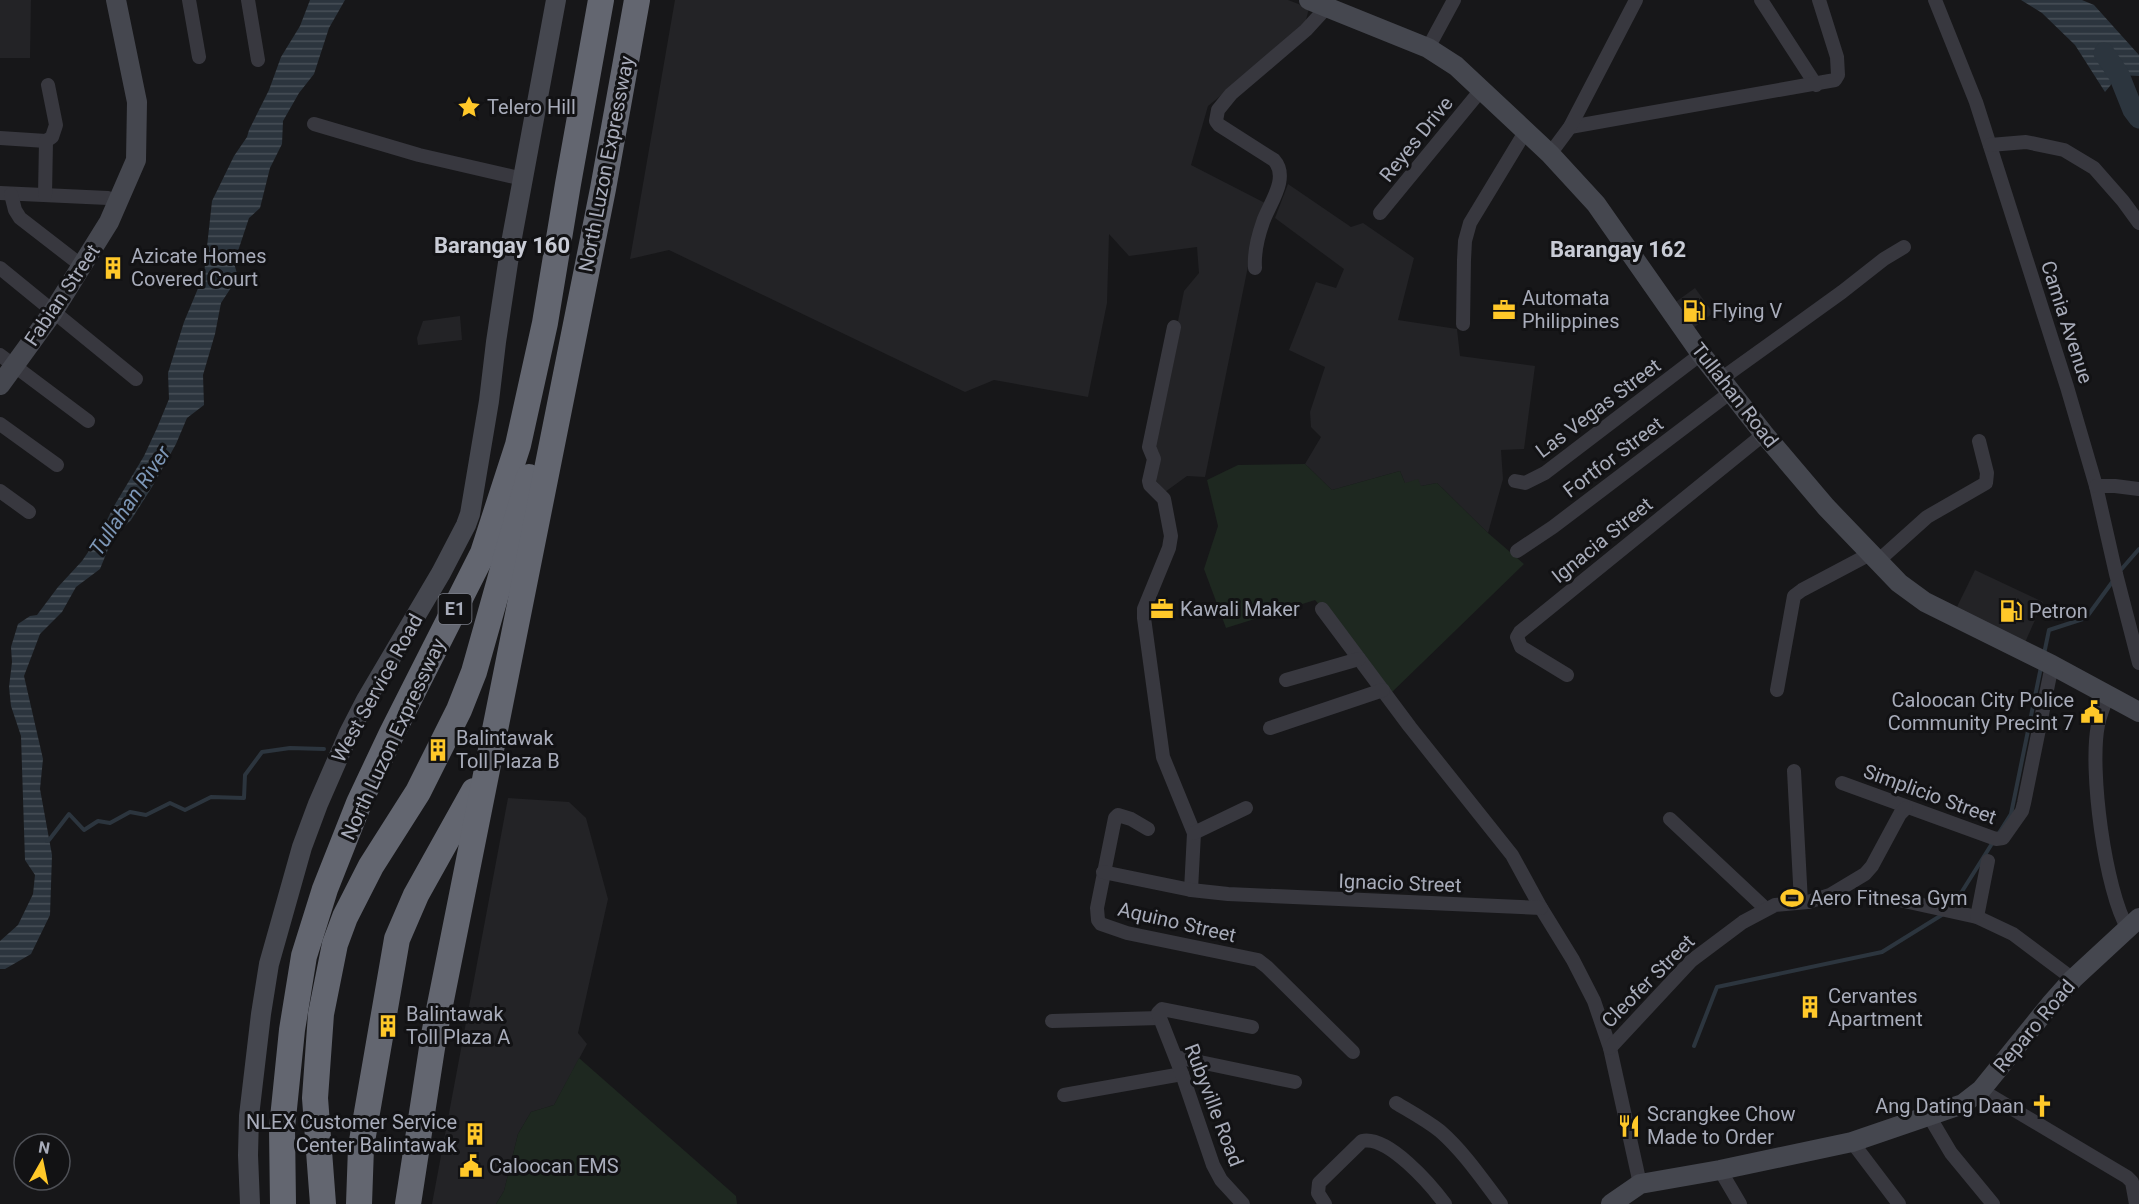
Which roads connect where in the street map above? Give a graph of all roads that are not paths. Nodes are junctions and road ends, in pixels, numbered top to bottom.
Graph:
1 (116, 0) edge
2 (189, 0) edge
3 (248, 0) edge
4 (556, 0) edge
5 (601, 0) edge
6 (637, 0) edge
7 (1454, 0) edge
8 (1636, 0) edge
9 (1761, 0) edge
10 (1819, 0) edge
11 (1935, 0) edge
12 (1318, 3) edge
13 (1428, 48) junction
14 (199, 57) dead end
15 (258, 60) dead end
16 (48, 85) dead end
17 (1816, 85) junction
18 (1481, 90) junction
19 (314, 124) dead end
20 (1570, 127) junction
21 (1525, 132) junction
22 (0, 138) edge
23 (46, 141) junction
24 (1990, 145) junction
25 (1550, 154) junction
26 (523, 179) junction
27 (5, 194) edge
28 (45, 195) junction
29 (119, 202) junction
30 (1380, 213) dead end
31 (2139, 223) edge
32 (1904, 247) dead end
33 (82, 266) junction
34 (0, 268) edge
35 (1255, 268) dead end
36 (52, 312) junction
37 (1462, 324) dead end
38 (1174, 327) dead end
39 (574, 328) junction
40 (1701, 354) junction
41 (7, 361) edge
42 (136, 379) dead end
43 (0, 385) edge
44 (1726, 386) junction
45 (88, 421) dead end
46 (0, 424) edge
47 (1764, 434) junction
48 (1979, 441) dead end
49 (57, 465) dead end
50 (1515, 481) dead end
51 (2096, 486) junction
52 (2139, 489) edge
53 (0, 491) edge
54 (29, 512) dead end
55 (1517, 551) dead end
56 (1874, 558) junction
57 (1322, 609) dead end
58 (1359, 659) junction
59 (2139, 663) edge
60 (2052, 665) junction
61 (1567, 675) dead end
62 (1286, 680) dead end
63 (1383, 690) junction
64 (1777, 690) dead end
65 (2108, 695) junction
66 (2139, 712) edge
67 (1270, 728) dead end
68 (486, 768) junction
69 (1794, 771) dead end
70 (1842, 783) dead end
71 (1906, 807) junction
72 (1246, 808) dead end
73 (1670, 819) dead end
74 (1148, 829) dead end
75 (1194, 833) junction
76 (1988, 861) dead end
77 (1103, 872) junction
78 (1191, 890) junction
79 (1895, 899) dead end
80 (1801, 902) junction
81 (1541, 908) junction
82 (1766, 909) junction
83 (1977, 917) junction
84 (2134, 923) edge
85 (2073, 980) junction
86 (1159, 1016) junction
87 (1052, 1021) dead end
88 (1252, 1027) dead end
89 (1610, 1048) junction
90 (1353, 1052) dead end
91 (1176, 1057) junction
92 (1182, 1074) junction
93 (1295, 1082) dead end
94 (1981, 1090) junction
95 (1064, 1095) dead end
96 (1396, 1103) dead end
97 (1929, 1116) junction
98 (1852, 1143) junction
99 (1720, 1170) junction
100 (1640, 1184) junction
101 (250, 1204) edge
102 (283, 1204) edge
103 (323, 1204) edge
104 (359, 1204) edge
105 (408, 1204) edge
106 (1244, 1204) edge
107 (1325, 1204) edge
108 (1445, 1204) edge
109 (1501, 1204) edge
110 (1611, 1204) edge
111 (1740, 1204) edge
112 (1899, 1204) edge
113 (1993, 1204) edge
114 (2136, 1204) edge

1 - 29 main road, Fabian Street
2 - 14 street
3 - 15 street
4 - 26 main road, West Service Road
5 - 102 highway, North Luzon Expressway / E1
6 - 39 highway, North Luzon Expressway / E1
7 - 13 street
8 - 20 street
9 - 17 street
10 - 17 street
11 - 24 street, Camia Avenue
12 - 13 main road, Tullahan Road
12 - 35 street
13 - 18 main road, Tullahan Road
16 - 23 street
17 - 20 street
18 - 21 main road, Tullahan Road
18 - 30 street, Reyes Drive
19 - 26 street
20 - 25 street
21 - 25 main road, Tullahan Road
21 - 37 street
22 - 23 street
23 - 28 street
24 - 31 street
24 - 51 street, Camia Avenue
25 - 40 main road, Tullahan Road
26 - 101 main road, West Service Road
27 - 28 street
27 - 33 street
28 - 29 street
29 - 33 main road, Fabian Street
32 - 44 street, Fortfor Street
33 - 36 main road, Fabian Street
34 - 36 street
36 - 41 main road, Fabian Street
36 - 42 street
38 - 75 street
39 - 68 highway, North Luzon Expressway / E1
39 - 103 highway, North Luzon Expressway / E1
40 - 44 main road, Tullahan Road
40 - 50 street, Las Vegas Street
41 - 43 main road, Fabian Street
41 - 45 street
44 - 47 main road, Tullahan Road
44 - 55 street, Fortfor Street
46 - 49 street
47 - 56 main road, Tullahan Road
47 - 61 street, Ignacia Street
48 - 56 street
51 - 52 street
51 - 59 street, Camia Avenue
53 - 54 street
56 - 60 main road, Tullahan Road
56 - 64 street
57 - 58 street
58 - 62 street
58 - 63 street
60 - 65 main road, Tullahan Road
60 - 71 street, Simplicio Street
63 - 67 street
63 - 81 street
65 - 66 main road, Tullahan Road
65 - 84 street
68 - 104 highway, North Luzon Expressway / E1
68 - 105 highway, North Luzon Expressway / E1
69 - 80 street
70 - 71 street, Simplicio Street
71 - 80 street, Cleofer Street
72 - 75 street
73 - 82 street
74 - 77 street, Aquino Street
75 - 78 street
76 - 83 street
77 - 78 street, Ignacio Street
77 - 90 street, Aquino Street
78 - 81 street, Ignacio Street
79 - 83 street
80 - 82 street, Cleofer Street
81 - 89 street
82 - 89 street, Cleofer Street
83 - 85 street
84 - 85 main road, Reparo Road
85 - 94 main road, Reparo Road
86 - 87 street
86 - 88 street
86 - 91 street, Rubyville Road
89 - 100 street, Cleofer Street
91 - 92 street, Rubyville Road
91 - 93 street
92 - 95 street
92 - 106 street, Rubyville Road
94 - 97 main road, Reparo Road
94 - 114 street
96 - 109 street
97 - 98 main road, Reparo Road
97 - 113 street
98 - 99 main road, Reparo Road
98 - 112 street
99 - 100 main road, Reparo Road
99 - 111 street
100 - 110 main road, Reparo Road
107 - 108 street

